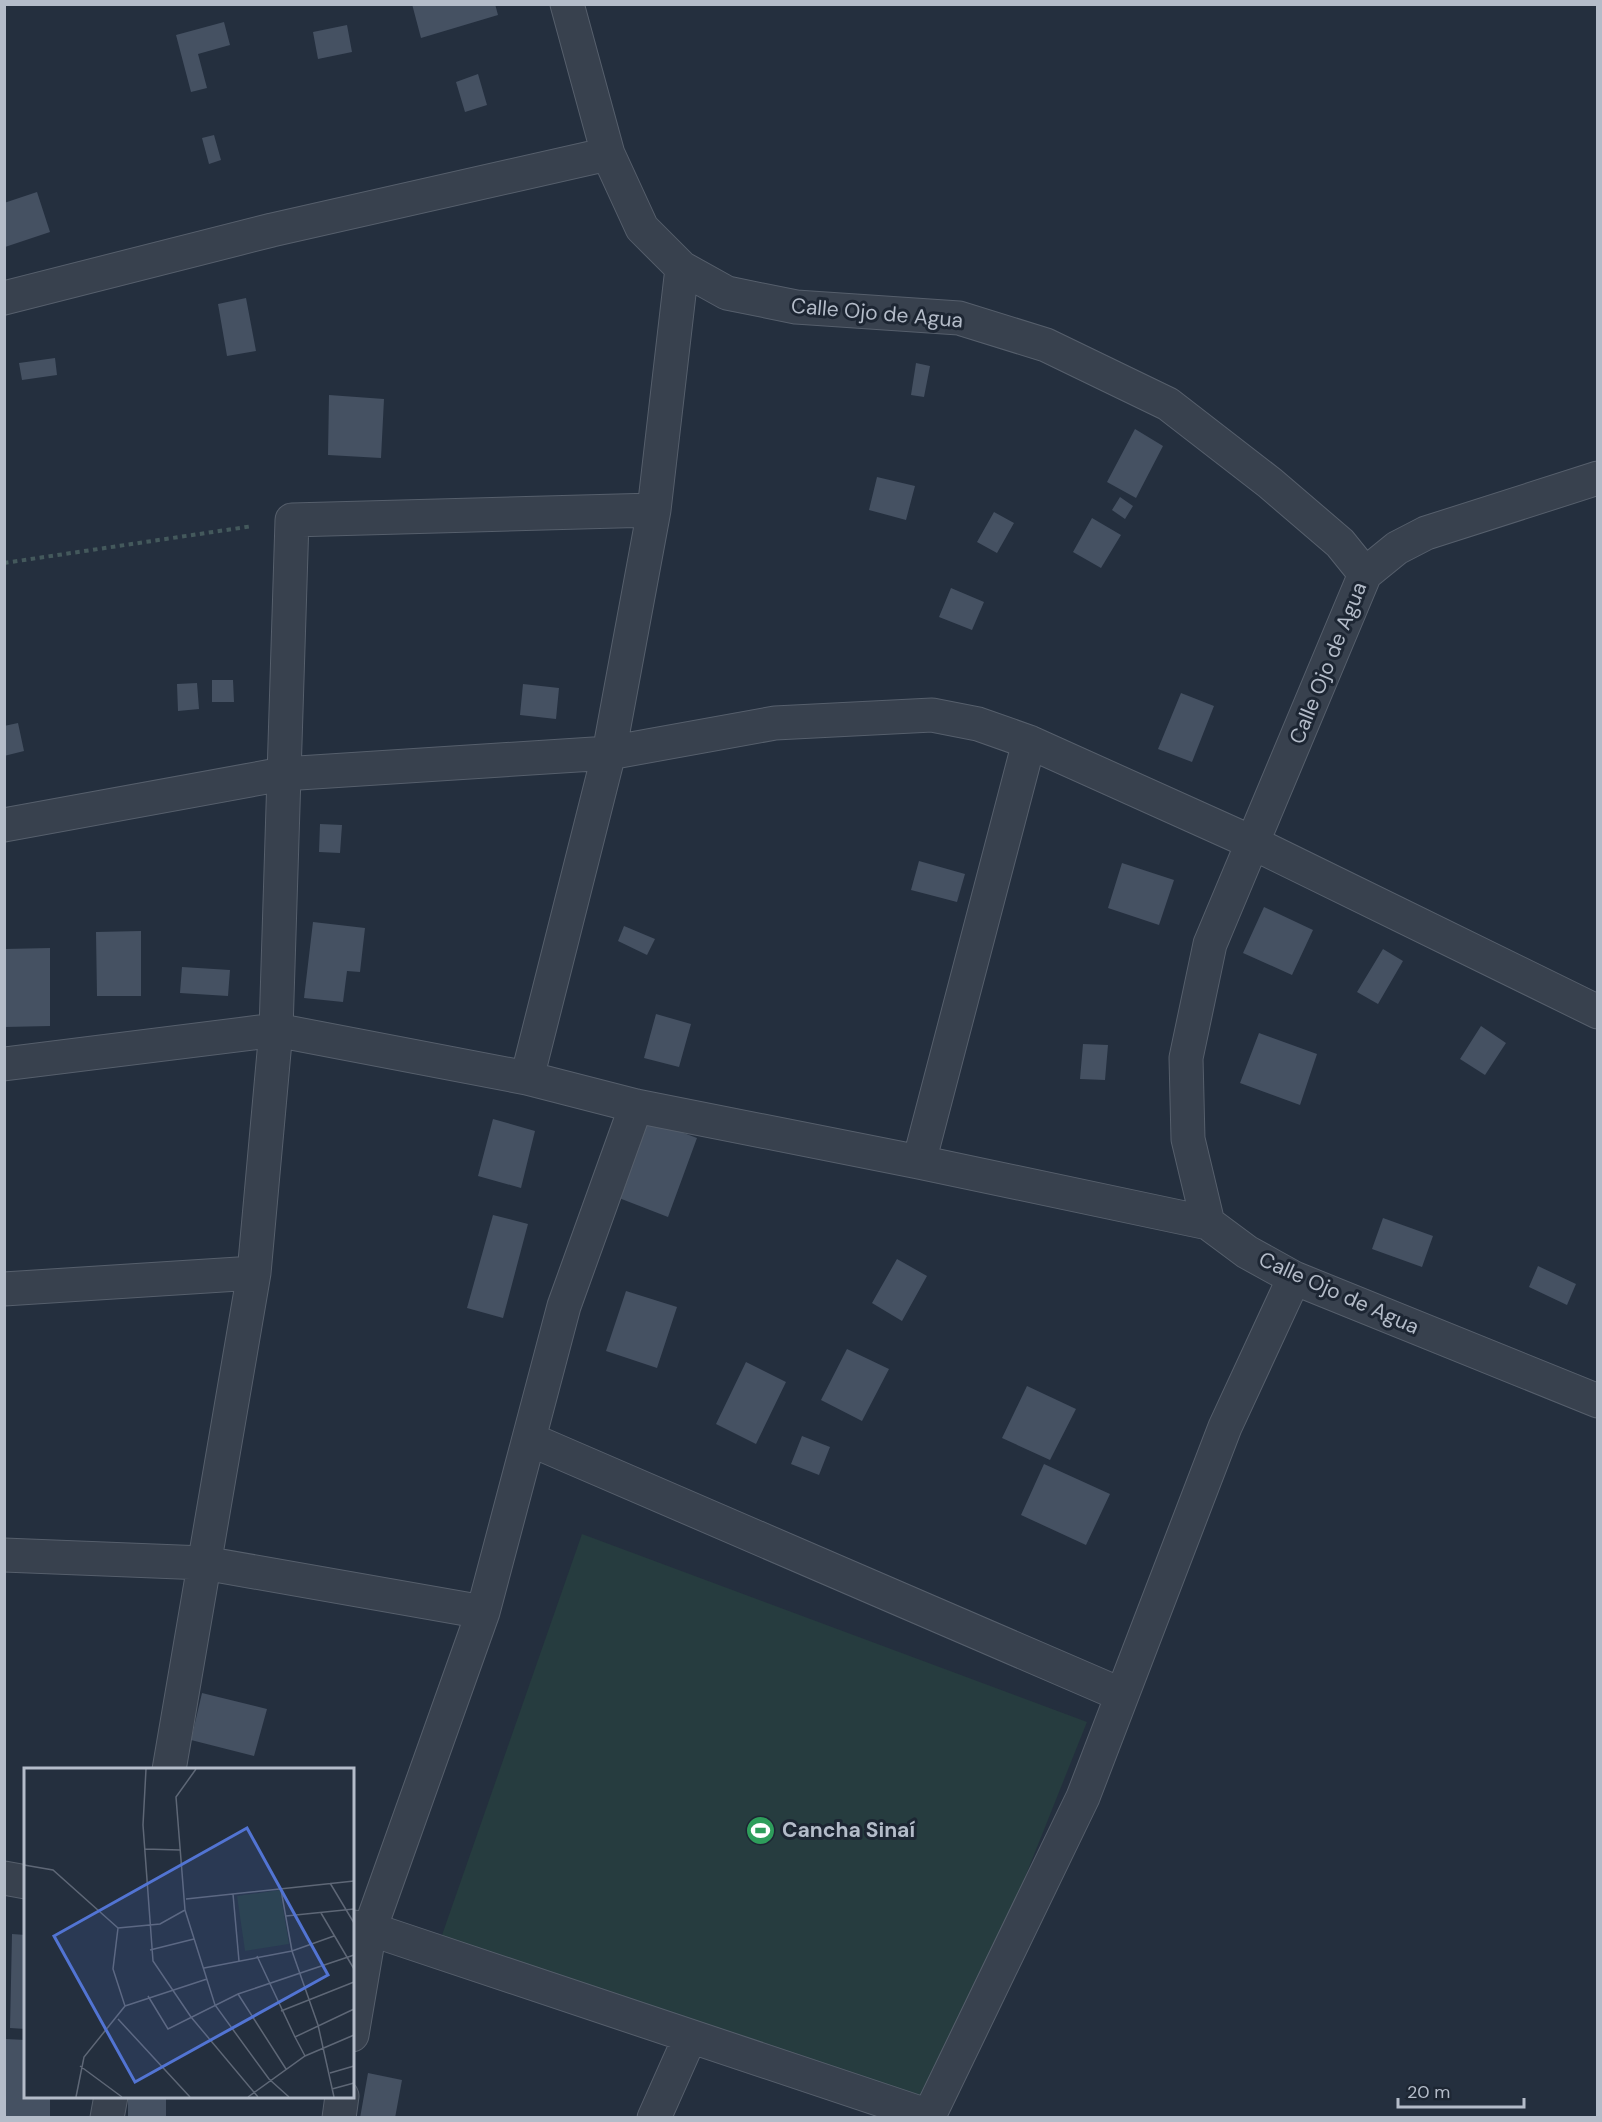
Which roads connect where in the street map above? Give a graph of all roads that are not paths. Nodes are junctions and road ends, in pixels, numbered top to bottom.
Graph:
1 (567, 4) edge
2 (608, 154) junction
3 (682, 268) junction
4 (4, 298) edge
5 (1598, 478) edge
6 (654, 510) junction
7 (1365, 574) junction
8 (1029, 742) junction
9 (609, 753) junction
10 (283, 774) junction
11 (4, 825) edge
12 (1251, 842) junction
13 (1598, 1012) edge
14 (276, 1030) junction
15 (4, 1064) edge
16 (527, 1078) junction
17 (636, 1106) junction
18 (919, 1162) junction
19 (1208, 1223) junction
20 (254, 1273) junction
21 (1294, 1278) junction
22 (4, 1288) edge
23 (1598, 1401) edge
24 (529, 1439) junction
25 (4, 1555) edge
26 (204, 1563) junction
27 (483, 1612) junction
28 (1122, 1695) junction
29 (169, 1768) edge
30 (4, 1878) edge
31 (24, 1882) edge
32 (361, 1928) edge
33 (354, 2011) edge
34 (690, 2037) junction
35 (111, 2098) edge
36 (342, 2098) edge
37 (928, 2117) edge
38 (107, 2118) edge
39 (339, 2118) edge
40 (654, 2118) edge

1 - 2 street, Calle Ojo de Agua
2 - 3 street, Calle Ojo de Agua
2 - 4 street
3 - 6 street
3 - 7 street, Calle Ojo de Agua
5 - 7 street
6 - 9 street
6 - 10 street
7 - 12 street, Calle Ojo de Agua
8 - 9 street
8 - 12 street
8 - 18 street
9 - 10 street
9 - 16 street
10 - 11 street
10 - 14 street
12 - 13 street
12 - 19 street, Calle Ojo de Agua
14 - 15 street
14 - 16 street
14 - 20 street
16 - 17 street
17 - 18 street
17 - 24 street
18 - 19 street
19 - 21 street, Calle Ojo de Agua
20 - 22 street
20 - 26 street
21 - 23 street, Calle Ojo de Agua
21 - 28 street
24 - 27 street
24 - 28 street
25 - 26 street
26 - 27 street
26 - 29 street
27 - 32 street
28 - 37 street
30 - 31 street
32 - 33 street
32 - 34 street
34 - 37 street
34 - 40 street
35 - 38 street
36 - 39 street

